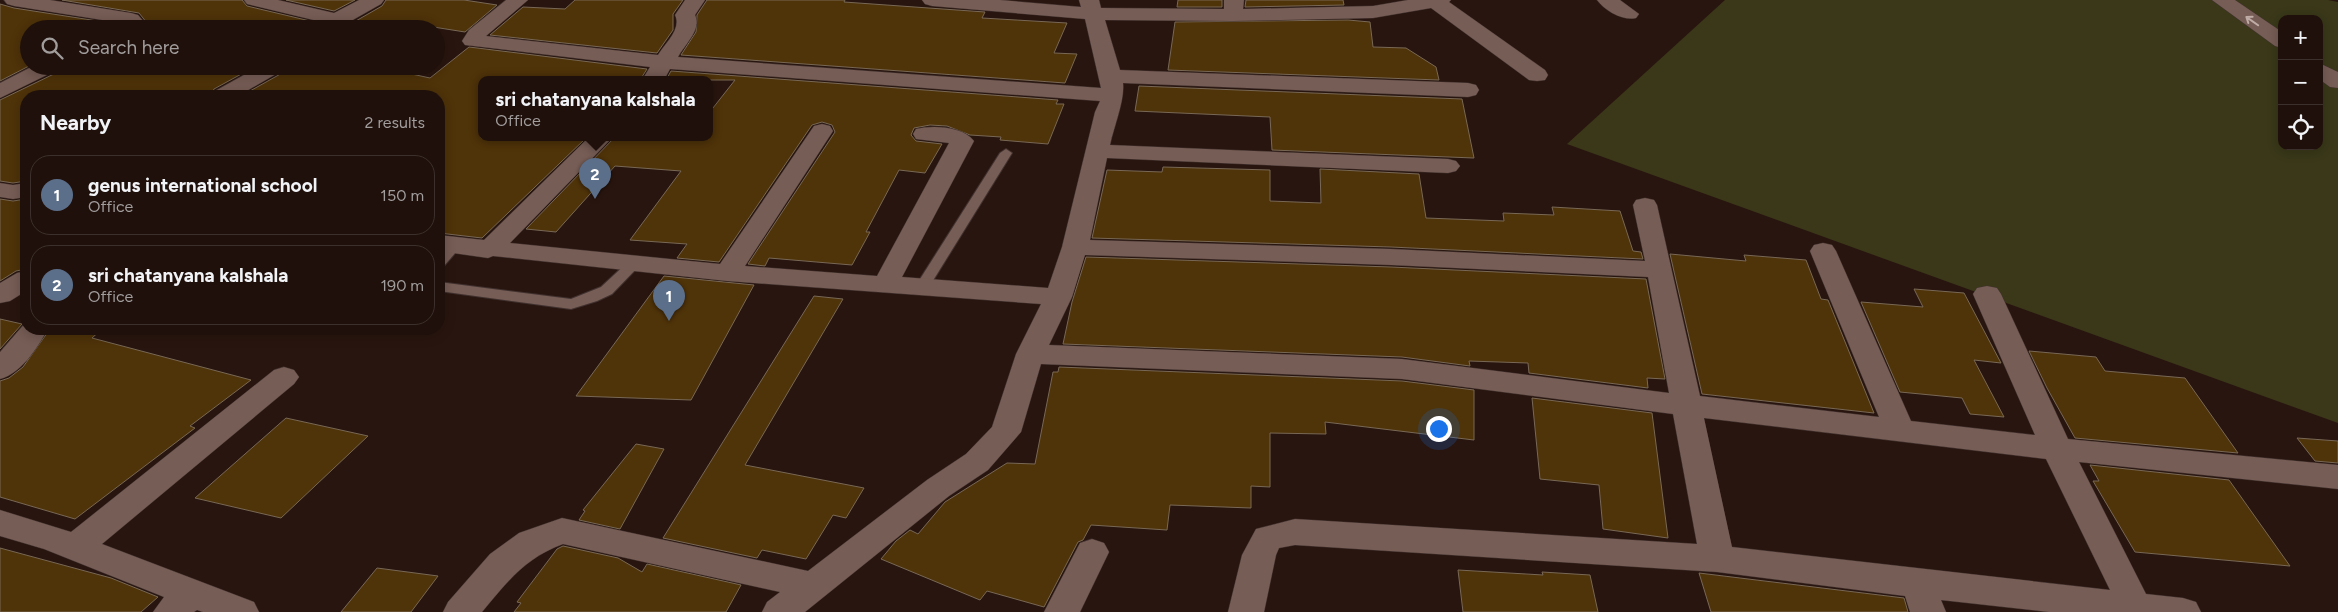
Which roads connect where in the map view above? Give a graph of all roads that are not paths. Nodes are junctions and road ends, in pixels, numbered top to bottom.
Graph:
1 (14, 0) edge
2 (254, 0) edge
3 (374, 0) edge
4 (518, 0) edge
5 (695, 0) edge
6 (932, 0) edge
7 (1436, 0) edge
8 (1607, 0) edge
9 (2222, 0) edge
10 (2248, 0) edge
11 (1092, 7) edge
12 (1233, 8) edge
13 (1629, 14) dead end
14 (133, 20) edge
15 (323, 20) edge
16 (343, 20) edge
17 (2278, 20) edge
18 (2278, 39) edge
19 (2323, 53) edge
20 (664, 62) junction
21 (2338, 62) edge
22 (2323, 72) edge
23 (32, 75) edge
24 (260, 75) edge
25 (1537, 75) dead end
26 (655, 76) edge
27 (2338, 82) edge
28 (1112, 85) junction
29 (234, 90) edge
30 (1468, 90) dead end
31 (0, 91) edge
32 (0, 97) edge
33 (20, 100) edge
34 (822, 131) dead end
35 (924, 134) dead end
36 (598, 141) edge
37 (1097, 151) junction
38 (1006, 153) dead end
39 (1448, 166) dead end
40 (0, 190) edge
41 (20, 191) edge
42 (1644, 205) dead end
43 (1075, 247) junction
44 (488, 250) junction
45 (1823, 250) dead end
46 (445, 251) edge
47 (634, 264) junction
48 (1660, 270) junction
49 (727, 273) junction
50 (20, 283) edge
51 (885, 284) junction
52 (922, 287) junction
53 (445, 288) edge
54 (1987, 294) dead end
55 (0, 295) edge
56 (1058, 297) junction
57 (30, 335) edge
58 (1030, 354) junction
59 (0, 369) edge
60 (284, 377) dead end
61 (1685, 406) junction
62 (1900, 430) junction
63 (2057, 449) junction
64 (2338, 477) edge
65 (0, 523) edge
66 (74, 548) junction
67 (1092, 552) dead end
68 (1717, 560) junction
69 (814, 586) junction
70 (1923, 598) edge
71 (182, 602) edge
72 (2135, 606) junction
73 (2097, 607) edge
74 (241, 612) edge
75 (461, 612) edge
76 (780, 612) edge
77 (1062, 612) edge
78 (1246, 612) edge
79 (2183, 612) edge

1 - 14 street
2 - 15 street
3 - 16 street
4 - 20 street
5 - 20 street
6 - 11 street
7 - 12 street
7 - 25 street
8 - 13 street
18 -> 9 street
10 - 17 street
11 - 12 street
11 - 28 street
19 - 21 street
20 - 26 street
20 - 28 street
22 - 27 street
23 - 31 street
24 - 29 street
28 - 30 street
28 - 37 street
32 - 33 street
34 - 49 street
35 - 51 street
36 - 44 street
37 - 39 street
37 - 43 street
38 - 52 lane
40 - 41 street
42 - 48 street
43 - 48 street
43 - 56 street
44 - 46 street
44 - 47 street
45 - 62 street
47 - 49 street
47 - 53 lane
48 - 61 street
49 - 51 street
50 - 55 street
51 - 52 street
52 - 56 street
54 - 63 street
56 - 58 street
57 - 59 street
58 - 61 street
58 - 69 street
60 - 66 street
61 - 62 street
61 - 68 street
62 - 63 street
63 - 64 street
63 - 72 street
65 - 66 street
66 - 71 street
67 - 77 street
68 - 70 street
68 - 78 street
69 - 75 street
69 - 76 street
70 - 73 street
71 - 74 street
72 - 73 street
72 - 79 street

